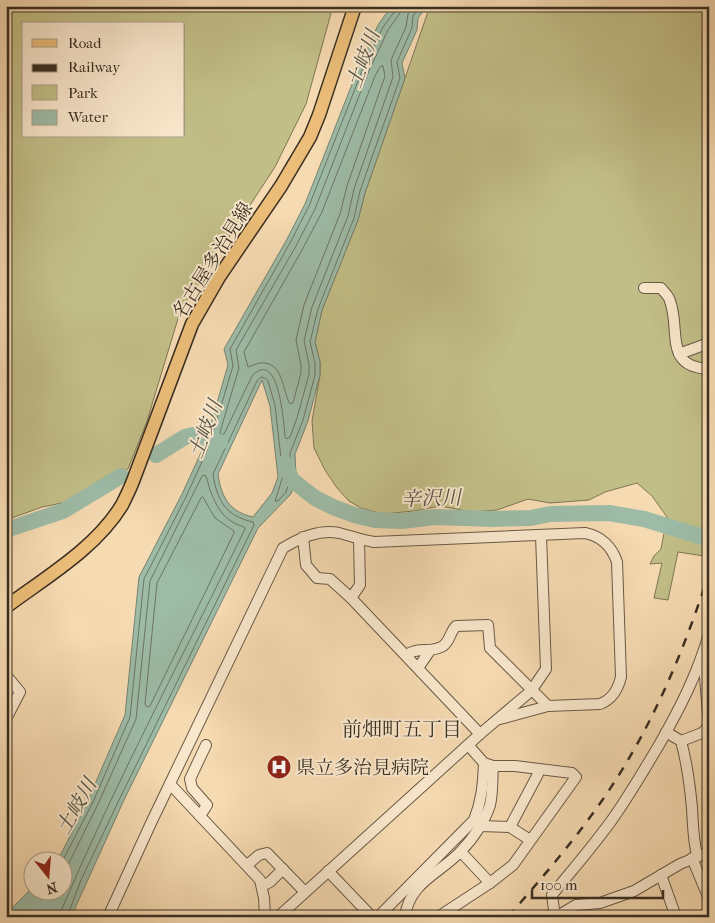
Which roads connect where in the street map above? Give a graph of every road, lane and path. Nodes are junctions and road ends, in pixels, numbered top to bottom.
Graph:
1 (355, 6) edge
2 (644, 288) dead end
3 (709, 343) edge
4 (679, 354) junction
5 (709, 370) edge
6 (541, 536) junction
7 (303, 537) junction
8 (359, 540) junction
9 (351, 598) junction
10 (6, 607) edge
11 (709, 634) edge
12 (429, 652) junction
13 (406, 655) junction
14 (704, 658) edge
15 (418, 668) junction
16 (6, 675) edge
17 (530, 691) junction
18 (548, 706) junction
19 (6, 718) edge
20 (496, 720) junction
21 (709, 726) edge
22 (666, 732) junction
23 (474, 739) junction
24 (681, 741) junction
25 (206, 745) dead end
26 (488, 765) junction
27 (538, 769) junction
28 (170, 784) junction
29 (200, 816) junction
30 (480, 826) junction
31 (510, 827) junction
32 (530, 840) junction
33 (461, 852) junction
34 (709, 852) edge
35 (695, 857) junction
36 (247, 865) junction
37 (283, 869) junction
38 (328, 871) junction
39 (661, 875) junction
40 (490, 882) junction
41 (262, 886) junction
42 (305, 892) junction
43 (709, 898) edge
44 (108, 917) edge
45 (265, 917) edge
46 (278, 917) edge
47 (372, 917) edge
48 (378, 917) edge
49 (405, 917) edge
50 (438, 917) edge
51 (556, 917) edge
52 (676, 917) edge

1 - 10 main road, 名古屋多治見線
2 - 4 street
3 - 4 street
4 - 5 street
6 - 8 street
6 - 17 street
6 - 18 street
7 - 8 street
7 - 9 street
7 - 28 street
8 - 9 street
9 - 13 street
11 - 14 street
12 - 13 street
12 - 15 street
12 - 17 street
13 - 15 street
14 - 21 street
14 - 22 street
15 - 23 street
16 - 19 street
17 - 18 street
17 - 20 street
18 - 20 street
20 - 23 street
21 - 24 street
22 - 24 street
22 - 51 street
23 - 26 street
23 - 38 street
24 - 35 street
25 - 29 street
26 - 27 street
26 - 30 street
26 - 48 street
27 - 31 street
27 - 32 street
28 - 29 street
28 - 44 street
29 - 36 street
30 - 31 street
30 - 33 street
31 - 32 street
32 - 40 street
33 - 40 street
33 - 49 street
34 - 35 street
35 - 39 street
35 - 43 street
36 - 37 street
36 - 41 street
37 - 41 street
37 - 42 street
38 - 42 street
38 - 47 street
39 - 51 street
39 - 52 street
40 - 50 street
41 - 45 street
42 - 46 street

